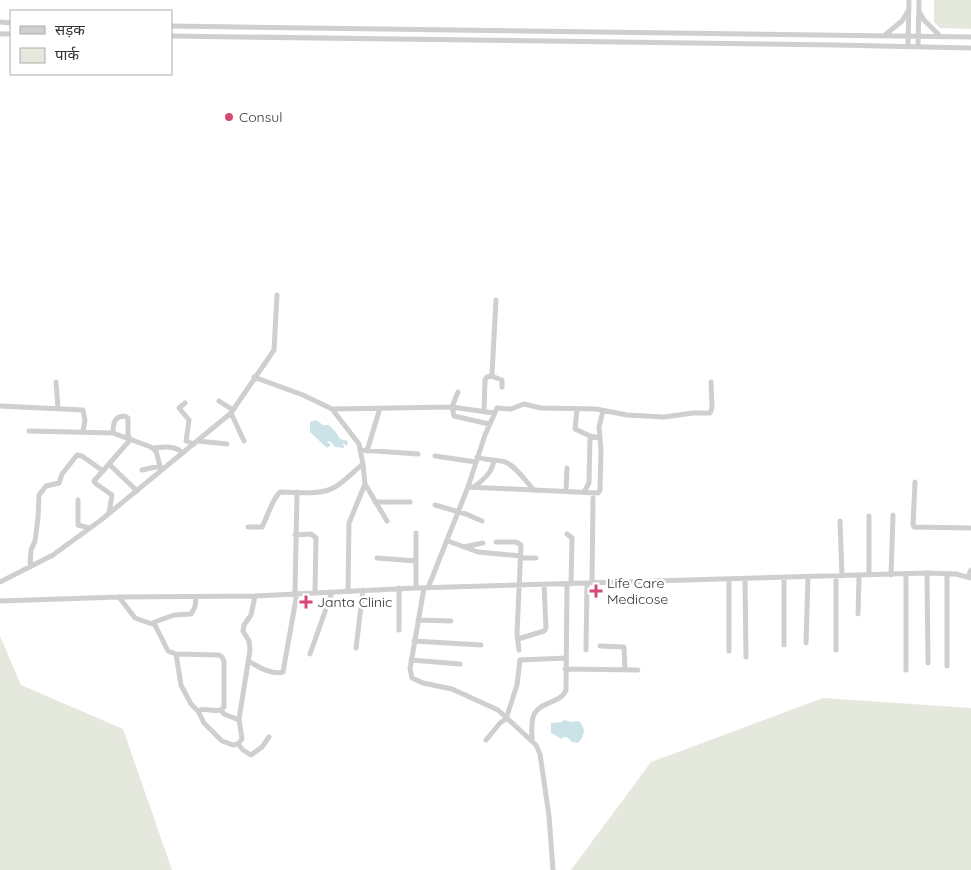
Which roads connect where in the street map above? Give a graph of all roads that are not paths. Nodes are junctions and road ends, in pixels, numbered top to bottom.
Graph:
1 (909, 0) edge
2 (919, 0) edge
3 (908, 10) junction
4 (919, 10) junction
5 (172, 26) edge
6 (775, 34) junction
7 (884, 35) junction
8 (172, 36) edge
9 (908, 36) junction
10 (918, 36) junction
11 (940, 36) junction
12 (971, 37) edge
13 (775, 44) junction
14 (908, 46) junction
15 (918, 47) junction
16 (971, 48) edge
17 (277, 295) dead end
18 (496, 300) dead end
19 (491, 376) junction
20 (254, 377) junction
21 (56, 382) dead end
22 (711, 382) dead end
23 (502, 387) dead end
24 (458, 392) dead end
25 (219, 401) dead end
26 (185, 403) dead end
27 (0, 406) edge
28 (452, 407) junction
29 (58, 408) junction
30 (380, 408) junction
31 (332, 409) junction
32 (577, 409) junction
33 (232, 411) junction
34 (603, 411) junction
35 (484, 412) junction
36 (494, 413) junction
37 (490, 424) junction
38 (29, 431) dead end
39 (84, 432) junction
40 (113, 433) junction
41 (590, 436) junction
42 (600, 438) junction
43 (130, 440) junction
44 (244, 441) dead end
45 (196, 442) junction
46 (227, 444) dead end
47 (153, 448) junction
48 (364, 451) junction
49 (183, 453) junction
50 (418, 454) dead end
51 (435, 456) dead end
52 (477, 459) junction
53 (494, 461) junction
54 (109, 464) junction
55 (363, 464) junction
56 (160, 468) junction
57 (567, 468) dead end
58 (142, 470) dead end
59 (103, 471) junction
60 (916, 482) dead end
61 (365, 484) junction
62 (471, 487) junction
63 (534, 490) junction
64 (137, 491) junction
65 (566, 491) junction
66 (297, 492) junction
67 (584, 492) junction
68 (593, 498) dead end
69 (78, 500) dead end
70 (375, 502) junction
71 (410, 502) dead end
72 (435, 506) dead end
73 (459, 512) junction
74 (109, 514) junction
75 (893, 515) dead end
76 (869, 516) dead end
77 (840, 520) dead end
78 (387, 521) dead end
79 (482, 521) dead end
80 (248, 527) dead end
81 (90, 528) junction
82 (971, 528) edge
83 (416, 533) dead end
84 (296, 534) junction
85 (567, 534) dead end
86 (448, 541) junction
87 (483, 542) dead end
88 (496, 542) dead end
89 (463, 547) junction
90 (521, 557) junction
91 (376, 558) dead end
92 (536, 558) dead end
93 (416, 561) junction
94 (30, 566) junction
95 (971, 570) edge
96 (927, 573) junction
97 (906, 574) junction
98 (947, 574) junction
99 (869, 575) junction
100 (891, 575) junction
101 (839, 576) junction
102 (859, 576) junction
103 (808, 577) junction
104 (970, 577) edge
105 (784, 578) junction
106 (745, 579) junction
107 (729, 580) junction
108 (0, 582) edge
109 (569, 584) junction
110 (590, 584) junction
111 (544, 585) junction
112 (520, 586) junction
113 (399, 588) junction
114 (416, 588) junction
115 (426, 588) junction
116 (364, 590) junction
117 (348, 591) junction
118 (315, 592) junction
119 (332, 592) junction
120 (296, 593) junction
121 (255, 596) junction
122 (196, 597) junction
123 (119, 598) junction
124 (0, 601) edge
125 (858, 614) dead end
126 (418, 620) junction
127 (451, 621) dead end
128 (152, 623) junction
129 (399, 630) dead end
130 (518, 640) junction
131 (414, 642) junction
132 (806, 643) dead end
133 (480, 645) dead end
134 (784, 645) dead end
135 (600, 646) dead end
136 (624, 647) junction
137 (356, 648) dead end
138 (631, 648) dead end
139 (519, 650) dead end
140 (586, 650) dead end
141 (836, 650) dead end
142 (729, 651) dead end
143 (176, 654) junction
144 (310, 654) dead end
145 (746, 657) dead end
146 (566, 658) junction
147 (411, 660) junction
148 (249, 661) junction
149 (928, 663) dead end
150 (460, 664) dead end
151 (947, 666) dead end
152 (565, 669) junction
153 (625, 670) junction
154 (638, 670) dead end
155 (906, 670) dead end
156 (221, 710) junction
157 (198, 711) junction
158 (506, 719) junction
159 (239, 720) junction
160 (269, 737) dead end
161 (486, 740) dead end
162 (532, 742) junction
163 (238, 744) junction
164 (553, 870) edge

1 - 3 street
2 - 4 street
3 - 7 street
3 - 9 street
4 - 10 street
4 - 11 street
5 - 6 street
6 - 7 street
6 - 13 street
7 - 9 street
8 - 13 street
9 - 10 street
9 - 14 street
10 - 11 street
10 - 15 street
11 - 12 street
13 - 14 street
14 - 15 street
15 - 16 street
17 - 20 street
18 - 19 street
19 - 23 street
19 - 35 street
20 - 31 street
20 - 33 street
21 - 29 street
22 - 34 street
24 - 28 street
25 - 33 street
26 - 45 street
27 - 29 street
28 - 30 street
28 - 35 street
28 - 37 street
29 - 39 street
30 - 31 street
30 - 48 street
31 - 48 street
32 - 34 street
32 - 36 street
32 - 41 street
33 - 44 street
33 - 45 street
34 - 42 street
35 - 36 street
36 - 37 street
37 - 52 street
38 - 39 street
39 - 40 street
40 - 43 street
40 - 43 street
41 - 42 street
41 - 67 street
42 - 67 street
43 - 47 street
43 - 54 street
45 - 46 street
45 - 49 street
47 - 49 street
47 - 56 street
48 - 50 street
48 - 55 street
49 - 56 street
51 - 52 street
52 - 53 street
52 - 62 street
53 - 62 street
53 - 63 street
54 - 59 street
54 - 64 street
55 - 61 street
55 - 66 street
56 - 58 street
56 - 64 street
57 - 65 street
59 - 74 street
59 - 94 street
60 - 82 street
61 - 70 street
61 - 117 street
62 - 63 street
62 - 73 street
63 - 65 street
64 - 74 street
65 - 67 street
66 - 80 street
66 - 84 street
68 - 110 street
69 - 81 street
70 - 71 street
70 - 78 street
72 - 73 street
73 - 79 street
73 - 86 street
74 - 81 street
75 - 100 street
76 - 99 street
77 - 101 street
81 - 94 street
83 - 93 street
84 - 118 street
84 - 120 street
85 - 109 street
86 - 89 street
86 - 115 street
87 - 89 street
88 - 90 street
89 - 90 street
90 - 92 street
90 - 112 street
91 - 93 street
93 - 114 street
94 - 108 street
95 - 104 street
96 - 97 street
96 - 98 street
96 - 149 street
97 - 100 street
97 - 155 street
98 - 104 street
98 - 151 street
99 - 100 street
99 - 102 street
101 - 102 street
101 - 103 street
101 - 141 street
102 - 125 street
103 - 105 street
103 - 132 street
105 - 106 street
105 - 134 street
106 - 107 street
106 - 145 street
107 - 110 street
107 - 142 street
109 - 110 street
109 - 111 street
109 - 146 street
110 - 140 street
111 - 112 street
111 - 130 street
112 - 115 street
112 - 130 street
113 - 114 street
113 - 116 street
113 - 129 street
114 - 115 street
115 - 126 street
116 - 117 street
116 - 137 street
117 - 119 street
118 - 119 street
118 - 120 street
119 - 144 street
120 - 121 street
120 - 148 street
121 - 122 street
121 - 148 street
122 - 123 street
122 - 128 street
123 - 124 street
123 - 128 street
126 - 127 street
126 - 131 street
128 - 143 street
130 - 139 street
131 - 133 street
131 - 147 street
135 - 136 street
136 - 138 street
136 - 153 street
143 - 156 street
143 - 157 street
146 - 152 street
146 - 158 street
147 - 150 street
147 - 158 street
148 - 159 street
152 - 153 street
152 - 162 street
153 - 154 street
156 - 157 street
156 - 159 street
157 - 163 street
158 - 161 street
158 - 162 street
159 - 163 street
160 - 163 street
162 - 164 street

